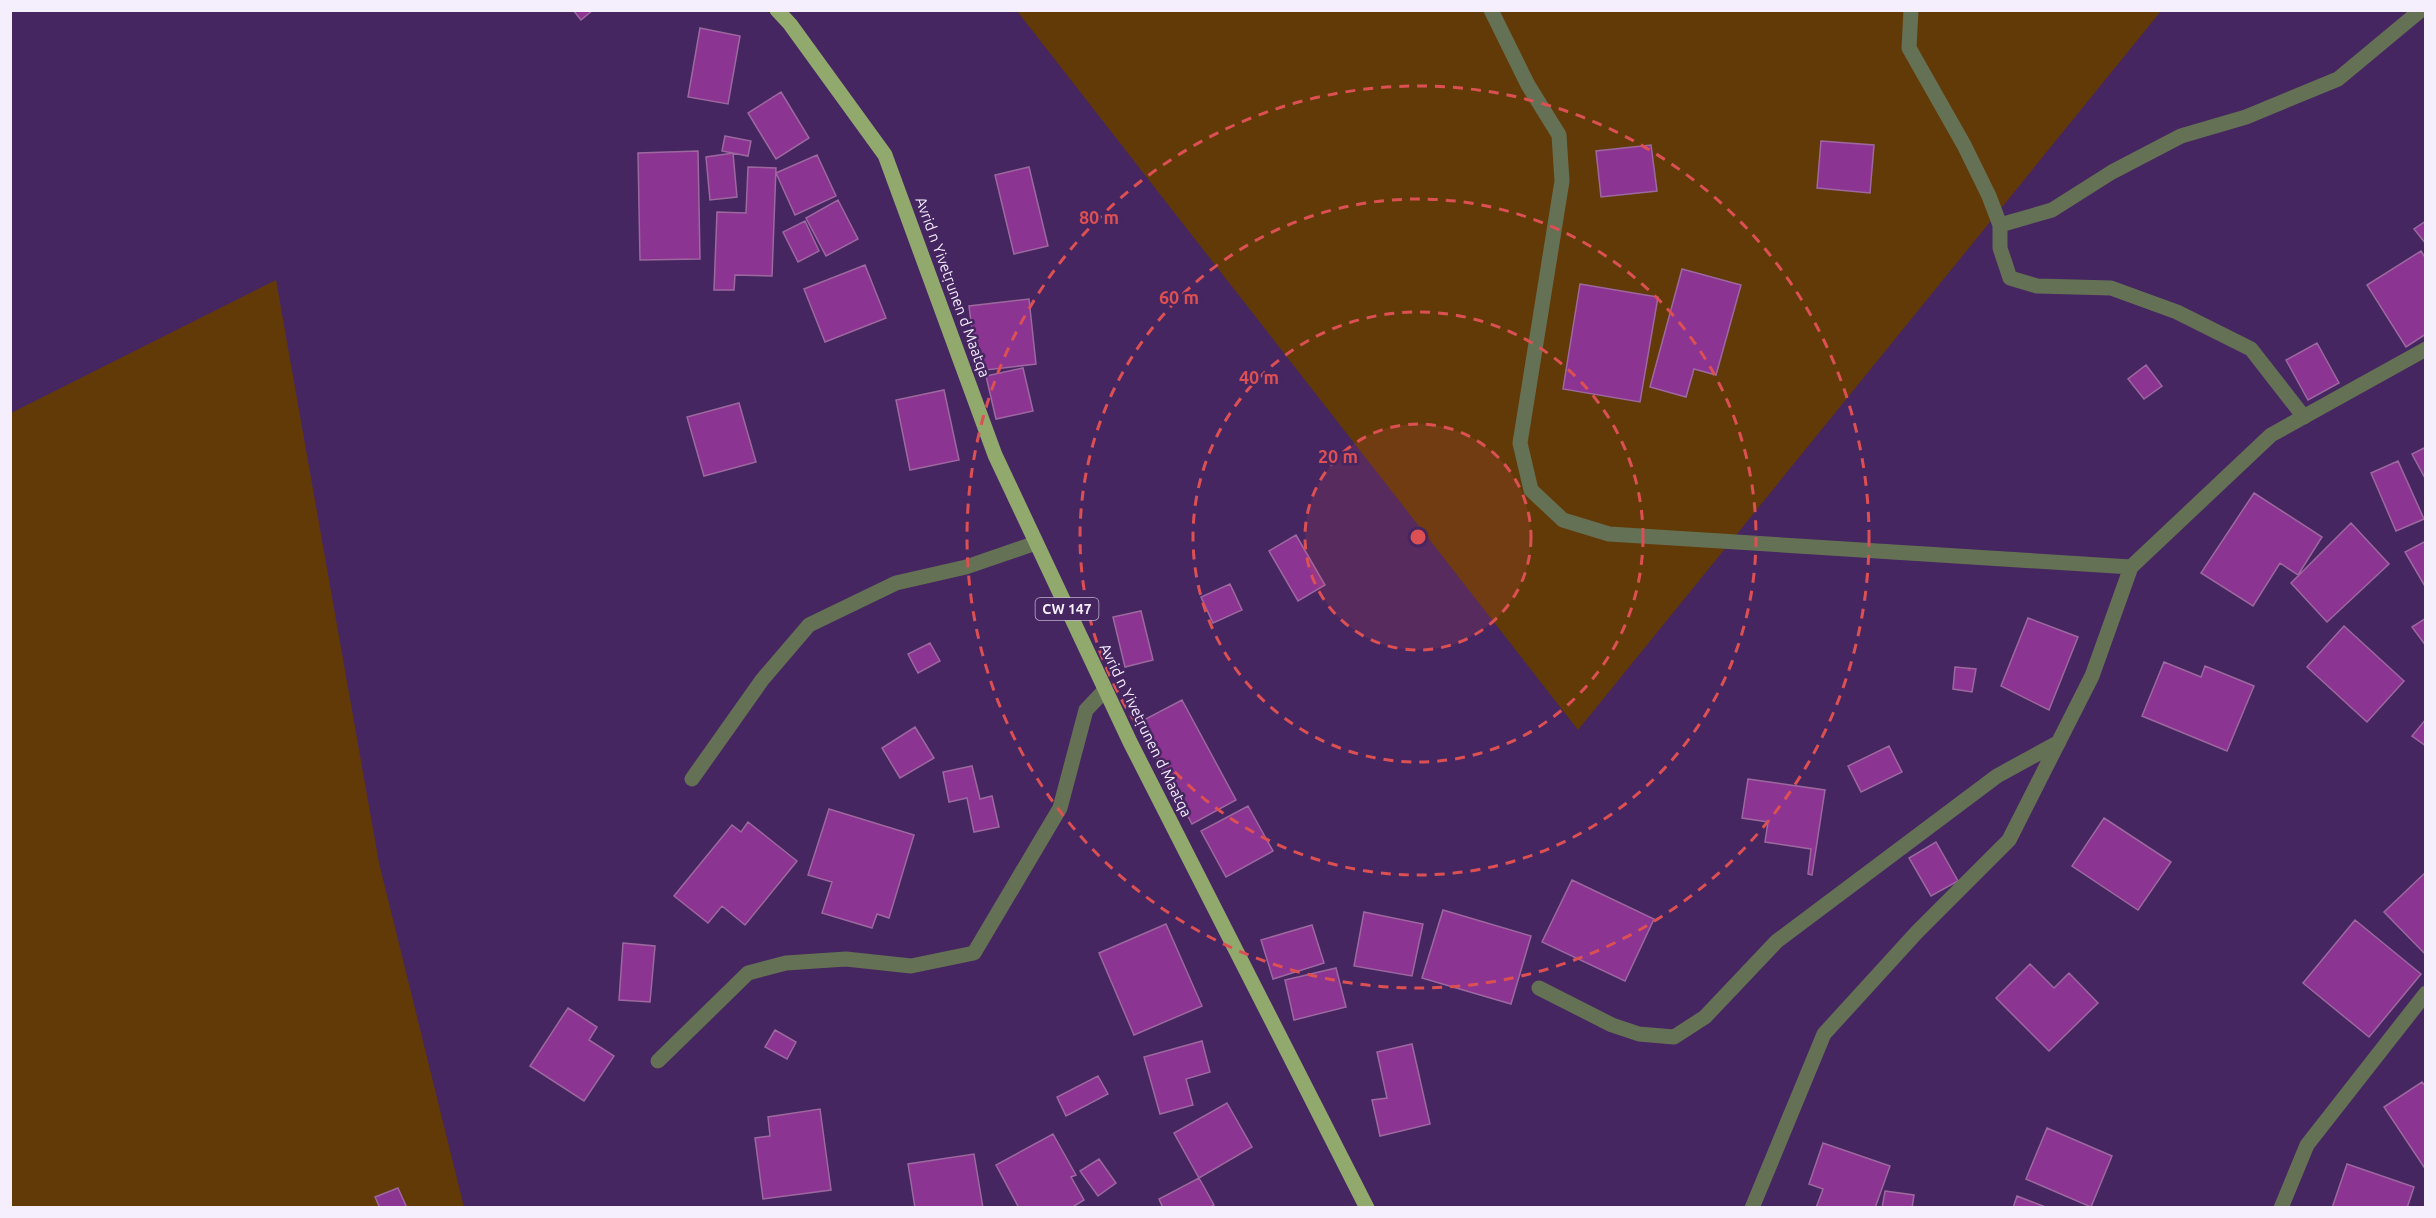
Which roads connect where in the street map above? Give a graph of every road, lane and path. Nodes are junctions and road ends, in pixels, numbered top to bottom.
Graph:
1 (777, 10) edge
2 (1491, 10) edge
3 (1911, 10) edge
4 (2421, 10) edge
5 (2000, 225) junction
6 (2426, 349) edge
7 (2304, 417) junction
8 (1036, 543) junction
9 (2131, 567) junction
10 (1105, 690) junction
11 (2059, 742) junction
12 (692, 779) dead end
13 (1539, 988) dead end
14 (2426, 993) edge
15 (658, 1061) dead end
16 (1367, 1208) edge
17 (1752, 1208) edge
18 (2281, 1208) edge

1 - 8 main road, Avrid n Yivetṛunen d Maatqa / CW 147
2 - 9 street
3 - 5 street
4 - 5 street
5 - 7 street
6 - 7 street
7 - 9 street
8 - 10 main road, Avrid n Yivetṛunen d Maatqa / CW 147
8 - 12 street
9 - 11 street
10 - 15 street
10 - 16 main road, Avrid n Yivetṛunen d Maatqa / CW 147
11 - 13 street
11 - 17 street
14 - 18 street

